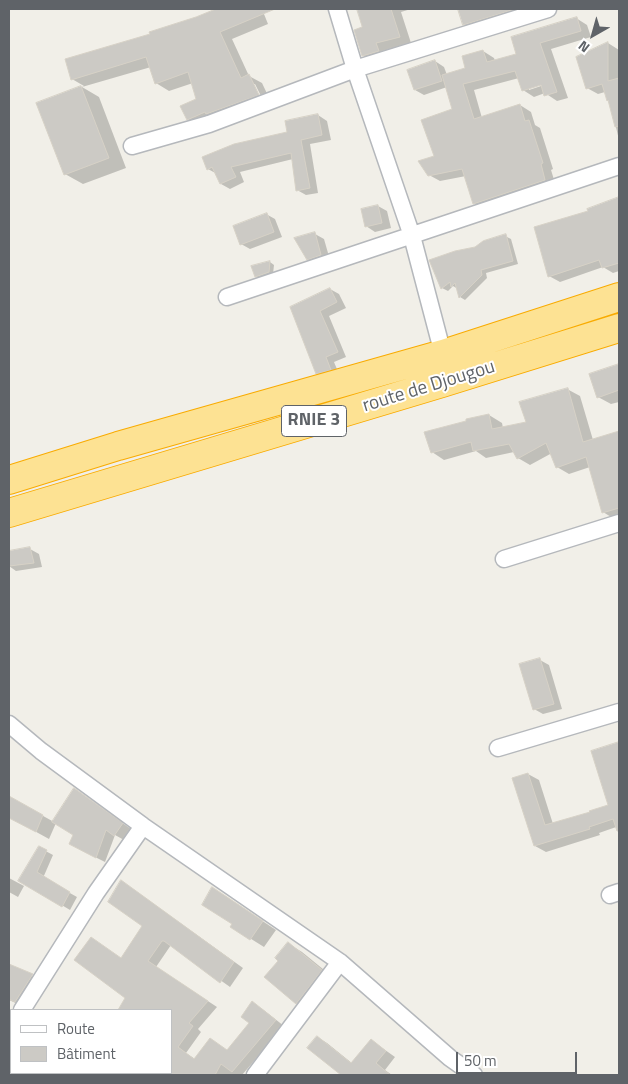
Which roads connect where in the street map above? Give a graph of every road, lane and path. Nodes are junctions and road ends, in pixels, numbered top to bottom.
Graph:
1 (337, 9) edge
2 (548, 9) edge
3 (355, 69) junction
4 (132, 146) dead end
5 (619, 166) edge
6 (412, 236) junction
7 (619, 296) edge
8 (227, 298) dead end
9 (619, 328) edge
10 (443, 354) junction
11 (9, 480) edge
12 (9, 513) edge
13 (619, 524) edge
14 (504, 559) dead end
15 (619, 712) edge
16 (9, 724) edge
17 (498, 748) dead end
18 (143, 826) junction
19 (340, 962) junction
20 (23, 1009) edge
21 (255, 1075) edge
22 (474, 1075) edge

1 - 3 street
2 - 3 street
3 - 4 street
3 - 6 street
5 - 6 street
6 - 8 street
6 - 10 street
7 - 10 highway, route de Djougou / RNIE 3
9 - 12 highway, route de Djougou / RNIE 3
10 - 11 highway, route de Djougou / RNIE 3
13 - 14 street
15 - 17 street
16 - 18 street
18 - 19 street
18 - 20 street
19 - 21 street
19 - 22 street

